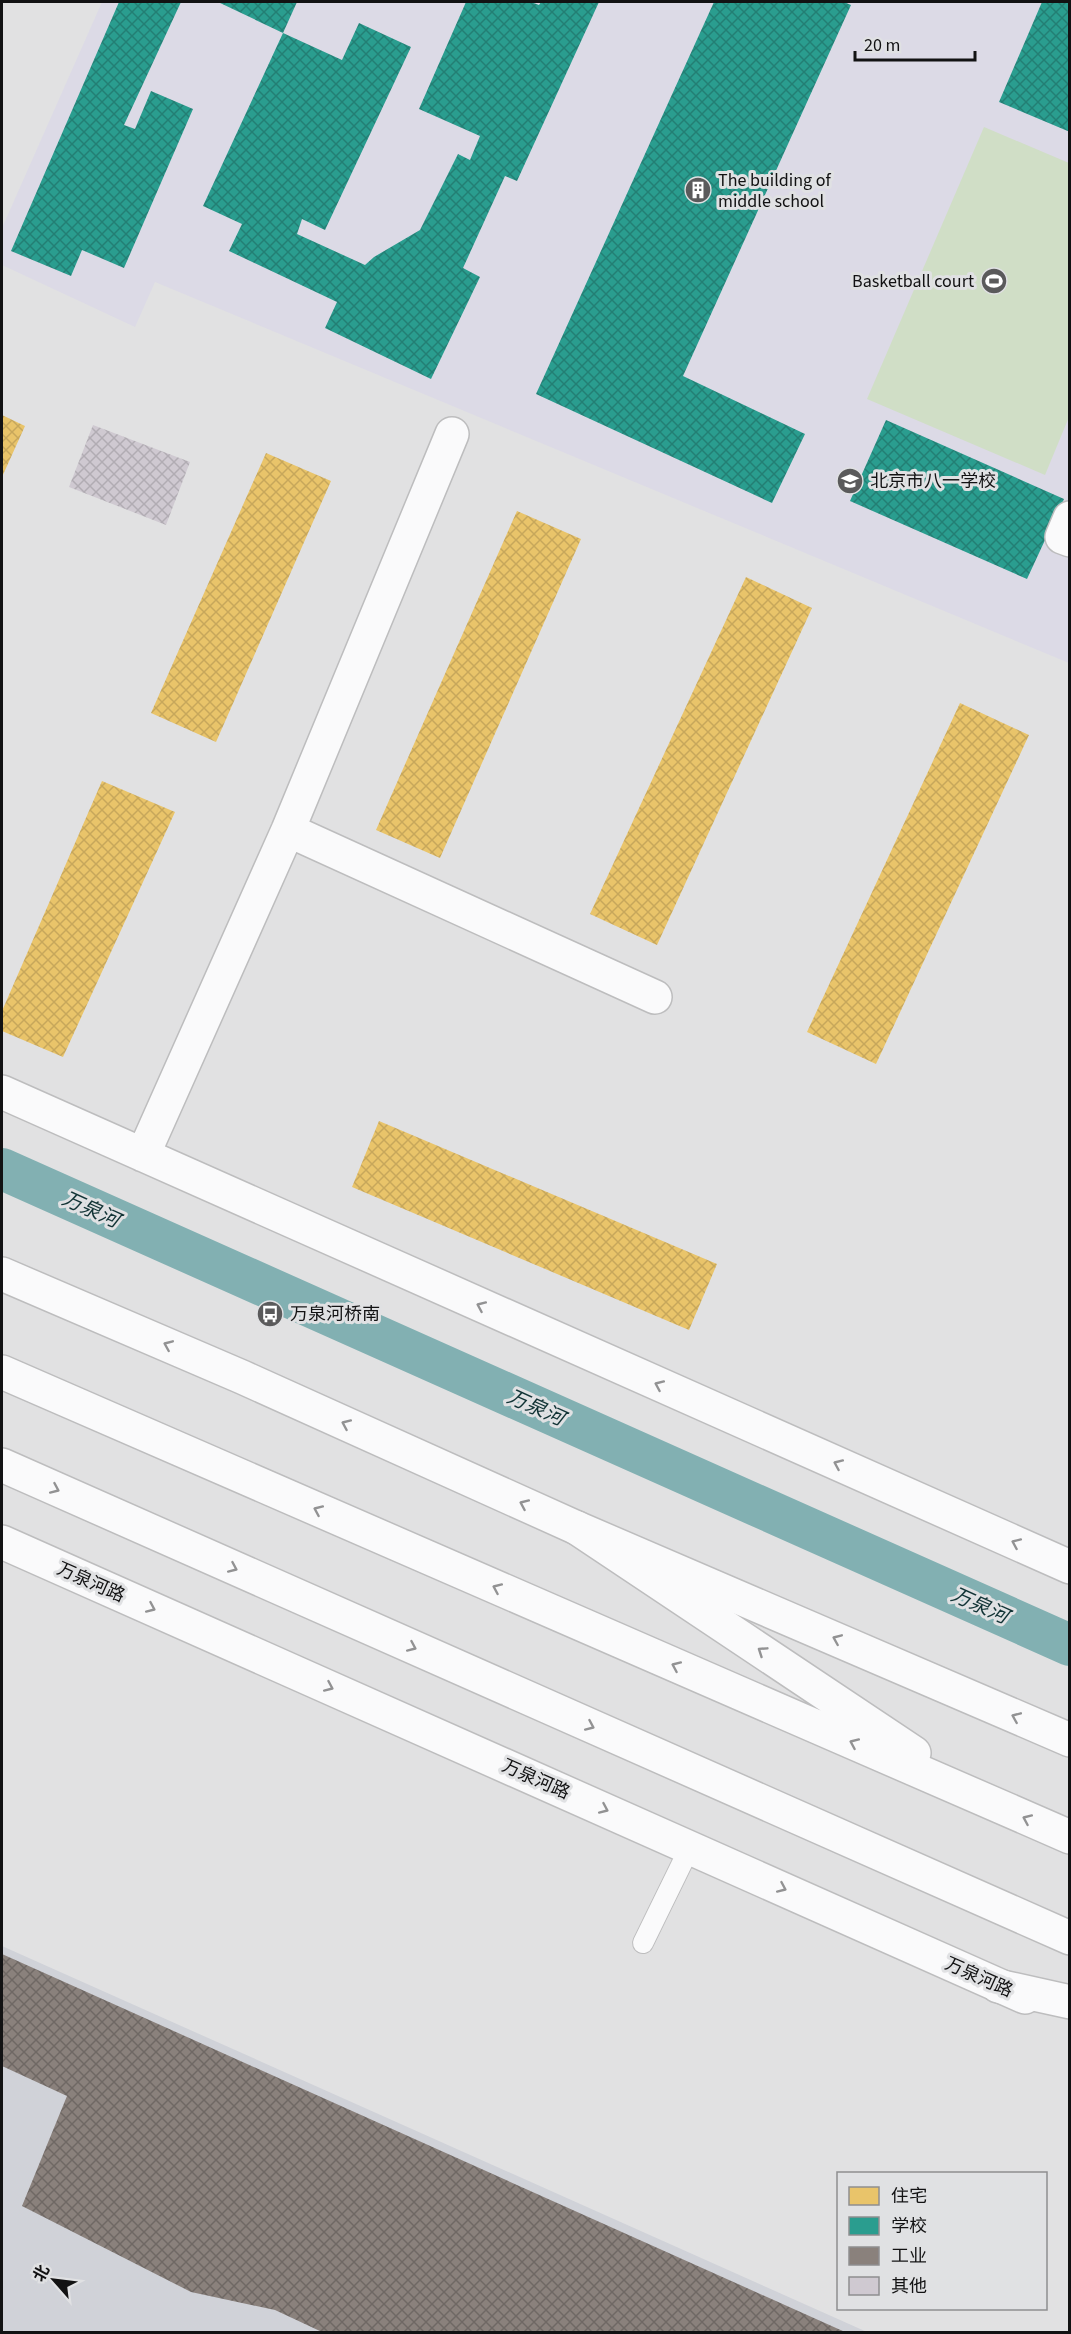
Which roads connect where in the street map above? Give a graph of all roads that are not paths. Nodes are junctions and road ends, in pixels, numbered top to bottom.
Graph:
1 (452, 434) dead end
2 (1070, 518) edge
3 (1070, 540) edge
4 (288, 830) junction
5 (655, 997) dead end
6 (2, 1092) edge
7 (143, 1155) junction
8 (2, 1274) edge
9 (2, 1372) edge
10 (2, 1465) edge
11 (578, 1528) junction
12 (2, 1542) edge
13 (1070, 1567) edge
14 (1070, 1740) edge
15 (985, 1800) junction
16 (1070, 1837) edge
17 (690, 1847) junction
18 (1070, 1938) edge
19 (644, 1943) dead end
20 (998, 1986) junction
21 (1070, 2002) edge
22 (1070, 2016) edge

1 - 4 main road
2 - 3 main road
4 - 5 main road
4 - 7 main road
6 - 7 main road
13 -> 7 main road
11 -> 8 main road
15 -> 9 main road
10 -> 18 main road
14 -> 11 main road
15 -> 11 main road
12 -> 17 main road, 万泉河路
16 -> 15 main road
17 - 19 lane
17 -> 20 main road, 万泉河路
20 - 21 main road
20 - 22 main road, 万泉河路

